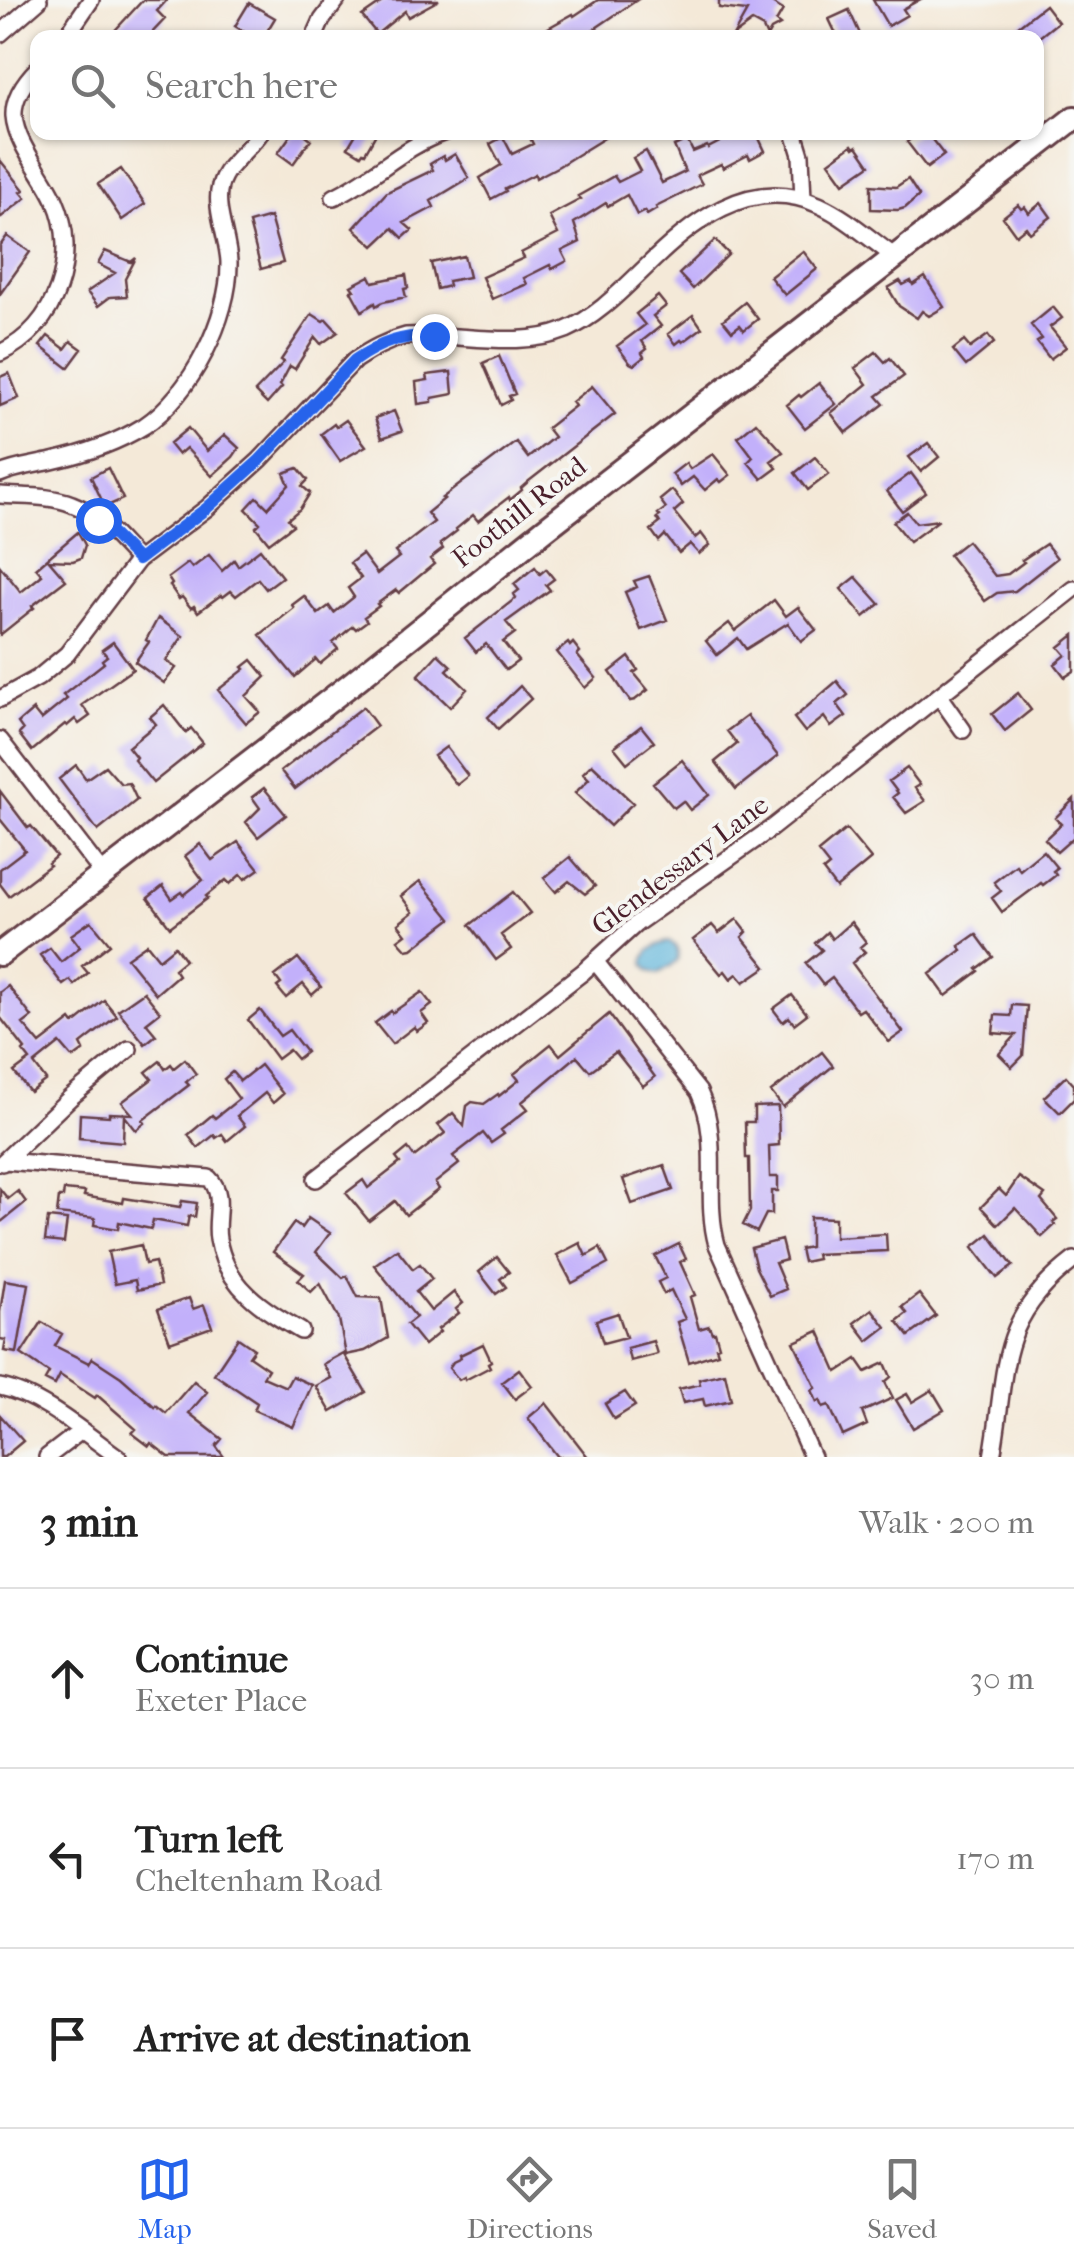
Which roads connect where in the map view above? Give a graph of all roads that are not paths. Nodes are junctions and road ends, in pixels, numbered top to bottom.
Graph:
1 (39, 0) edge
2 (91, 0) edge
3 (337, 0) edge
4 (70, 30) edge
5 (318, 30) edge
6 (0, 34) edge
7 (30, 78) edge
8 (1074, 118) edge
9 (255, 140) edge
10 (422, 140) edge
11 (796, 140) edge
12 (334, 197) dead end
13 (803, 199) junction
14 (895, 257) junction
15 (0, 353) edge
16 (0, 474) edge
17 (0, 495) edge
18 (138, 560) junction
19 (1074, 589) edge
20 (938, 696) junction
21 (0, 699) edge
22 (963, 730) dead end
23 (0, 740) edge
24 (103, 874) junction
25 (0, 954) edge
26 (596, 960) junction
27 (129, 1049) dead end
28 (2, 1162) edge
29 (316, 1179) dead end
30 (1074, 1260) edge
31 (301, 1331) dead end
32 (0, 1387) edge
33 (81, 1431) junction
34 (47, 1457) edge
35 (118, 1457) edge
36 (812, 1457) edge
37 (992, 1457) edge

1 - 6 street
2 - 4 street
3 - 5 street
7 - 15 street
8 - 14 main road, Foothill Road
9 - 16 street
10 - 12 street
11 - 13 street
13 - 14 street
13 - 18 street
14 - 24 main road, Foothill Road
17 - 18 street
18 - 21 street
19 - 20 street, Glendessary Lane
20 - 22 street
20 - 26 street, Glendessary Lane
23 - 24 street
24 - 25 main road, Foothill Road
26 - 29 street, Glendessary Lane
26 - 36 street
27 - 28 street
28 - 31 street
30 - 37 street
32 - 33 street
33 - 34 street
33 - 35 street

